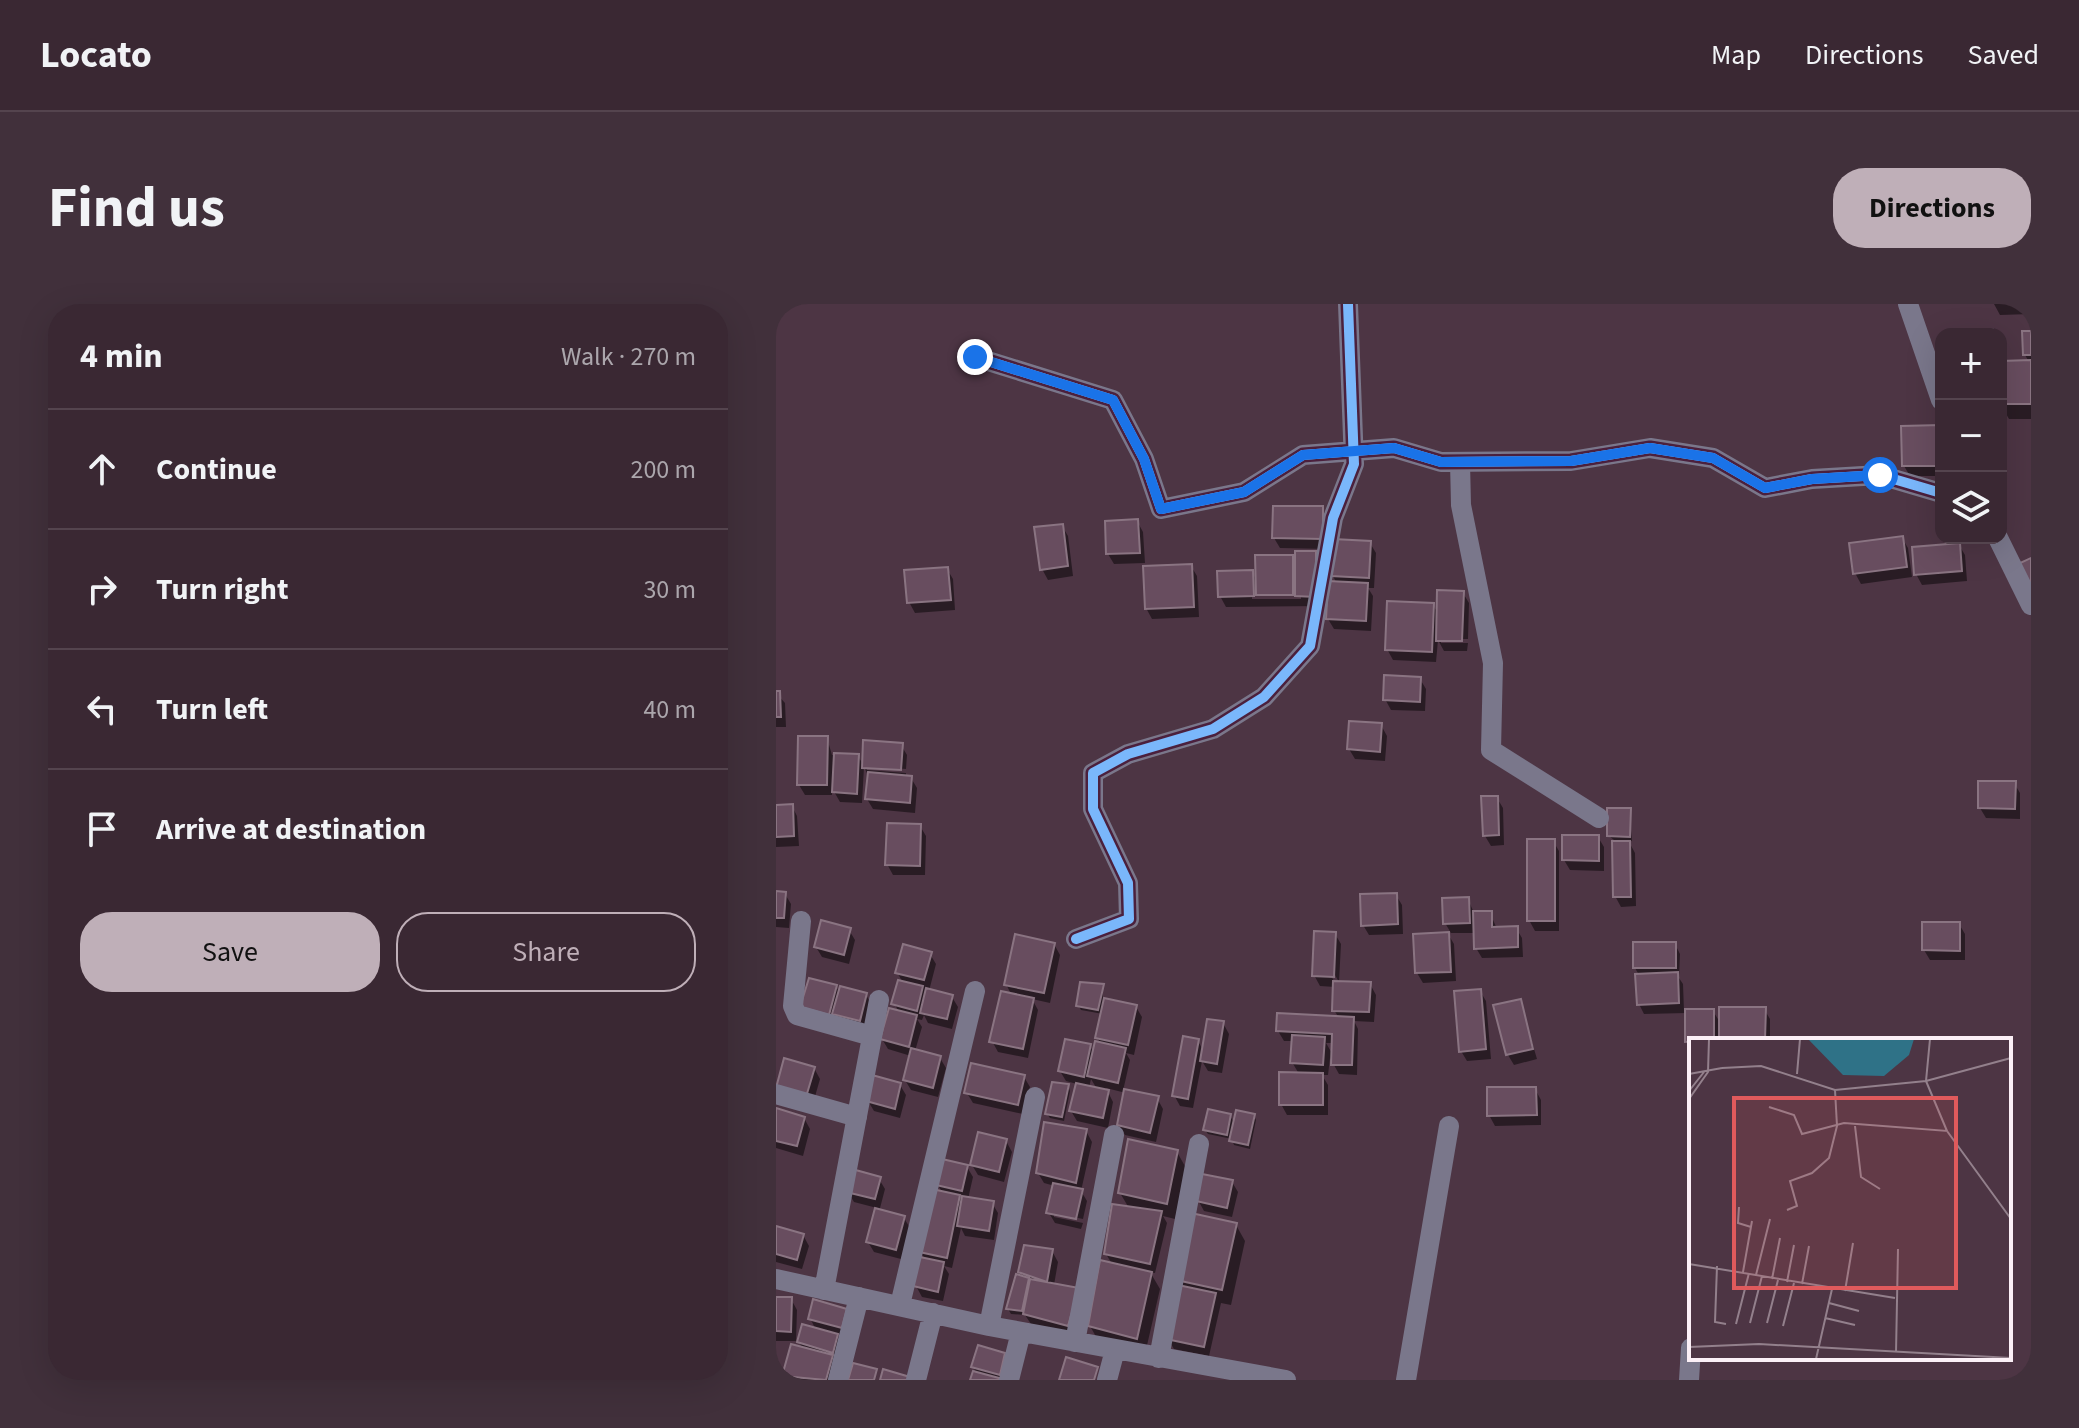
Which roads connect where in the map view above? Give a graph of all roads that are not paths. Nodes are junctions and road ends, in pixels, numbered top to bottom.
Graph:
1 (1348, 304) edge
2 (1908, 304) edge
3 (975, 357) dead end
4 (1935, 383) edge
5 (1354, 450) junction
6 (1460, 462) junction
7 (1935, 491) edge
8 (2001, 544) edge
9 (2031, 605) edge
10 (1599, 818) dead end
11 (801, 921) dead end
12 (1076, 939) dead end
13 (975, 991) dead end
14 (879, 1000) dead end
15 (872, 1036) junction
16 (776, 1094) edge
17 (1035, 1097) dead end
18 (857, 1117) junction
19 (1449, 1126) dead end
20 (1114, 1135) dead end
21 (1199, 1144) dead end
22 (776, 1279) edge
23 (824, 1290) junction
24 (859, 1297) junction
25 (900, 1305) junction
26 (933, 1313) junction
27 (989, 1326) junction
28 (1021, 1332) junction
29 (1075, 1342) junction
30 (1115, 1350) junction
31 (1159, 1358) junction
32 (1690, 1360) edge
33 (838, 1380) edge
34 (916, 1380) edge
35 (1009, 1380) edge
36 (1107, 1380) edge
37 (1286, 1380) edge
38 (1406, 1380) edge
39 (1689, 1380) edge

1 - 5 street
2 - 4 street
3 - 5 street
5 - 6 street
5 - 12 street
6 - 7 street
6 - 10 street
8 - 9 street
11 - 15 street
13 - 25 street
14 - 15 street
15 - 18 street
16 - 18 street
17 - 27 street
18 - 23 street
19 - 38 street
20 - 29 street
21 - 31 street
22 - 23 street
23 - 24 street
24 - 25 street
24 - 33 street
25 - 26 street
26 - 27 street
26 - 34 street
27 - 28 street
28 - 29 street
28 - 35 street
29 - 30 street
30 - 31 street
30 - 36 street
31 - 37 street
32 - 39 street

